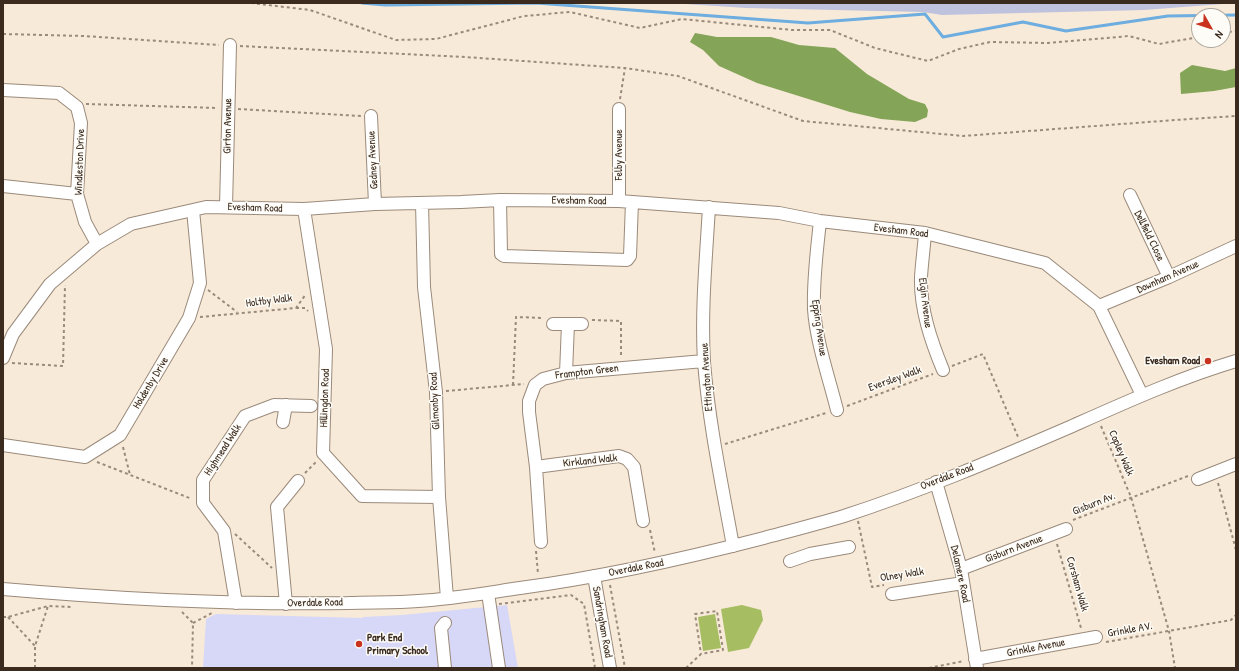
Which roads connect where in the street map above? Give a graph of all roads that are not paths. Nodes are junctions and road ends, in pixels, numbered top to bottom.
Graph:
1 (230, 46) road end
2 (3, 90) edge
3 (619, 109) road end
4 (371, 116) dead end
5 (3, 186) edge
6 (77, 194) junction
7 (1130, 195) dead end
8 (500, 200) junction
9 (626, 202) junction
10 (422, 203) junction
11 (375, 204) junction
12 (226, 207) junction
13 (709, 207) junction
14 (304, 209) junction
15 (193, 210) junction
16 (820, 220) junction
17 (925, 233) junction
18 (97, 244) junction
19 (1236, 246) edge
20 (1169, 277) junction
21 (1099, 306) junction
22 (553, 324) dead end
23 (568, 324) junction
24 (582, 324) dead end
25 (7, 361) edge
26 (704, 361) junction
27 (1236, 361) edge
28 (943, 370) road end
29 (566, 373) junction
30 (1142, 396) junction
31 (286, 405) junction
32 (311, 406) dead end
33 (837, 410) road end
34 (283, 422) dead end
35 (3, 445) edge
36 (1236, 464) edge
37 (536, 467) junction
38 (1198, 479) road end
39 (298, 481) road end
40 (936, 482) junction
41 (439, 497) junction
42 (643, 521) road end
43 (1066, 529) road end
44 (541, 542) road end
45 (733, 546) junction
46 (850, 547) dead end
47 (790, 561) dead end
48 (961, 569) junction
49 (594, 576) junction
50 (963, 583) junction
51 (3, 589) edge
52 (889, 590) road end
53 (488, 593) junction
54 (447, 598) junction
55 (236, 602) junction
56 (286, 604) junction
57 (445, 623) dead end
58 (1096, 637) road end
59 (976, 664) edge
60 (445, 668) edge
61 (499, 668) edge
62 (610, 668) edge

1 - 12 street, Girton Avenue
2 - 6 street, Windleston Drive
3 - 9 street, Felby Avenue
4 - 11 street, Gedney Avenue
5 - 6 street
6 - 18 street, Windleston Drive
7 - 20 street, Dellfield Close
8 - 9 street, Evesham Road
8 - 9 street, Felby Avenue
8 - 10 street, Evesham Road
9 - 13 street, Evesham Road
10 - 11 street, Evesham Road
10 - 41 street, Gilmonby Road
11 - 14 street, Evesham Road
12 - 14 street, Evesham Road
12 - 15 street, Evesham Road
13 - 16 street, Evesham Road
13 - 26 street, Ettington Avenue
14 - 41 street, Hillingdon Road
15 - 18 street, Evesham Road
15 - 35 street, Holdenby Drive
16 - 17 street, Evesham Road
16 - 33 street, Epping Avenue
17 - 21 street, Evesham Road
17 - 28 street, Elgin Avenue
18 - 25 street, Evesham Road
19 - 20 street, Downham Avenue
20 - 21 street, Downham Avenue
21 - 30 street, Evesham Road
22 - 23 street
23 - 24 street
23 - 29 street
26 - 29 street, Frampton Green
26 - 45 street, Ettington Avenue
27 - 30 street, Overdale Road
29 - 37 street, Frampton Green
30 - 40 street, Overdale Road
31 - 32 street, Highmead Walk
31 - 34 street
31 - 55 street, Highmead Walk
36 - 38 street
37 - 42 street, Kirkland Walk
37 - 44 street, Frampton Green
39 - 56 street
40 - 45 street, Overdale Road
40 - 48 street, Delamere Road
41 - 54 street, Gilmonby Road
43 - 48 street, Gisburn Avenue
45 - 49 street, Overdale Road
46 - 47 street
48 - 50 street, Delamere Road
49 - 53 street, Overdale Road
49 - 62 street, Sandringham Road
50 - 52 street
50 - 59 street, Delamere Road
51 - 55 street, Overdale Road
53 - 54 street, Overdale Road
53 - 61 street
54 - 56 street, Overdale Road
55 - 56 street, Overdale Road
57 - 60 street
58 - 59 street, Grinkle Avenue

